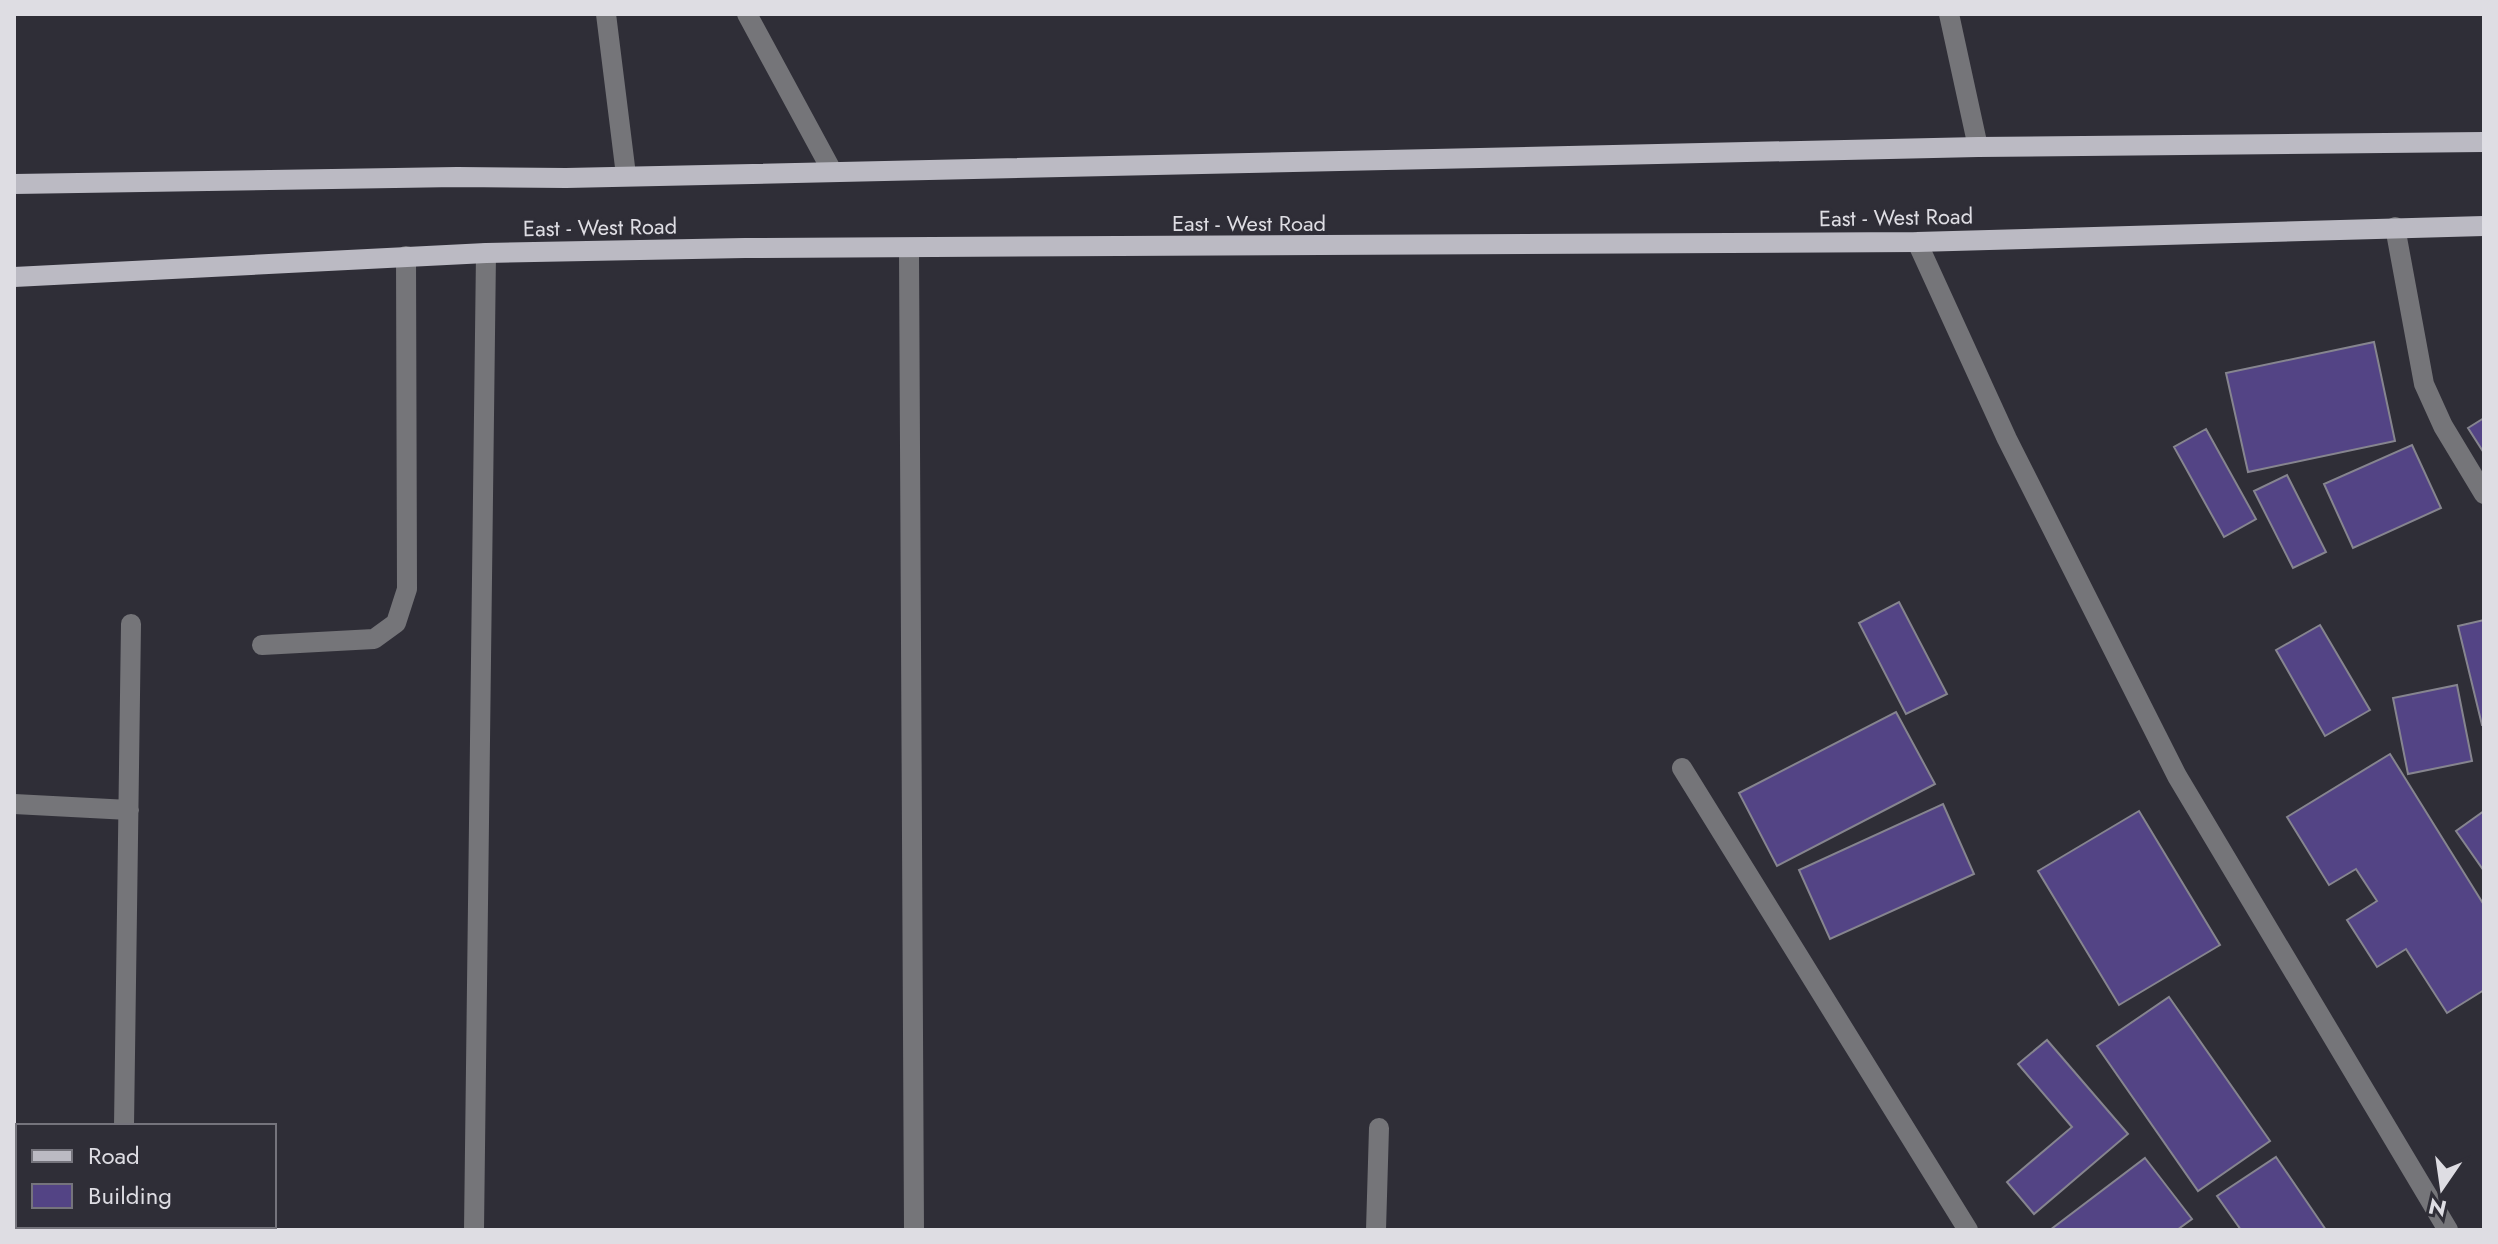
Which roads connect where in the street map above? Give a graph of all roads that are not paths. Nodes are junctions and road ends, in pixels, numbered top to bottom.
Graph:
1 (606, 14) edge
2 (747, 14) edge
3 (1949, 14) edge
4 (2484, 142) edge
5 (1978, 147) junction
6 (832, 171) junction
7 (626, 175) junction
8 (14, 184) edge
9 (2484, 226) edge
10 (2395, 227) junction
11 (1917, 242) junction
12 (909, 249) junction
13 (486, 253) junction
14 (406, 256) junction
15 (14, 277) edge
16 (2484, 494) edge
17 (131, 624) dead end
18 (262, 645) dead end
19 (1682, 768) dead end
20 (14, 804) edge
21 (129, 810) junction
22 (124, 1124) edge
23 (1379, 1128) dead end
24 (474, 1230) edge
25 (914, 1230) edge
26 (1376, 1230) edge
27 (1968, 1230) edge
28 (2448, 1230) edge

1 - 7 street
2 - 6 street
3 - 5 street
4 - 5 main road
5 - 6 main road
6 - 7 main road
7 - 8 main road
9 - 10 main road, East - West Road
10 - 11 main road, East - West Road
10 - 16 street
11 - 12 main road, East - West Road
11 - 28 street
12 - 13 main road, East - West Road
12 - 25 street
13 - 14 main road, East - West Road
13 - 24 street
14 - 15 main road, East - West Road
14 - 18 street
17 - 21 street
19 - 27 street
20 - 21 street
21 - 22 street
23 - 26 street

